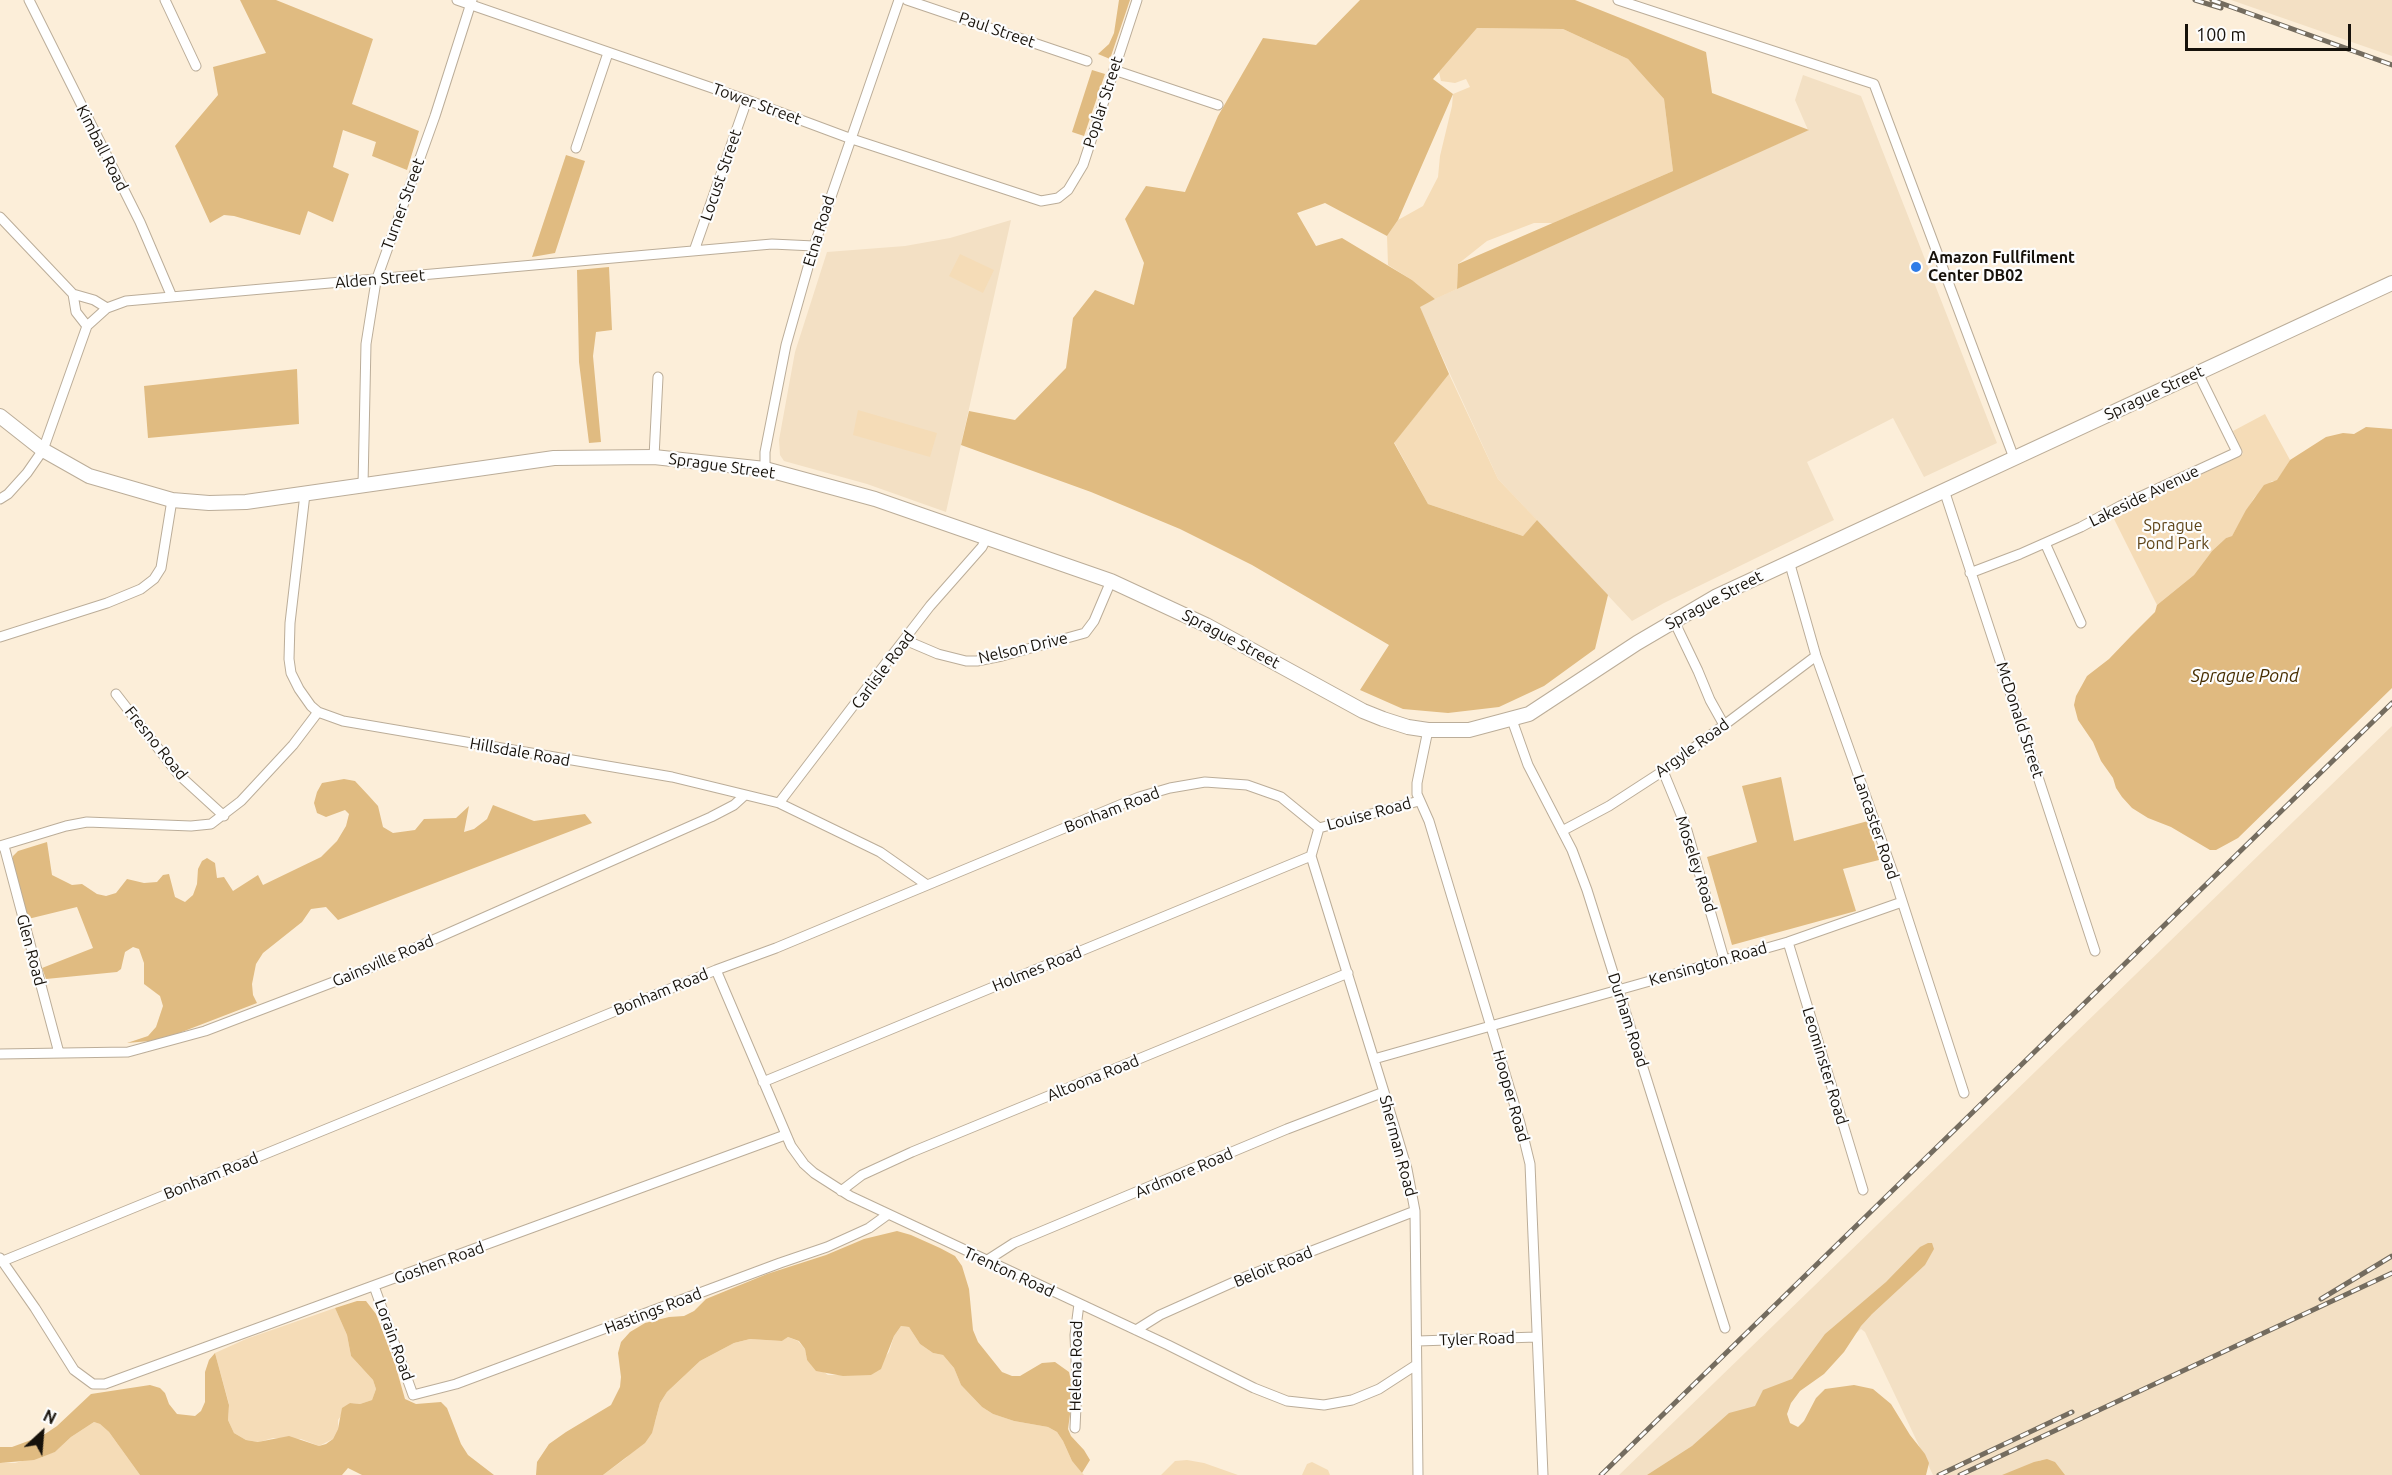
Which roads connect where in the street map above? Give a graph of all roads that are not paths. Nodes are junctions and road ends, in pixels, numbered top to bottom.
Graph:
1 (29, 0) edge
2 (165, 0) edge
3 (457, 0) edge
4 (898, 0) edge
5 (908, 0) edge
6 (1137, 0) edge
7 (1618, 0) edge
8 (472, 2) edge
9 (608, 53) junction
10 (1087, 61) dead end
11 (196, 66) dead end
12 (1114, 70) junction
13 (747, 100) junction
14 (1218, 105) dead end
15 (849, 138) junction
16 (576, 148) dead end
17 (1058, 198) joint
18 (0, 217) edge
19 (814, 246) junction
20 (694, 251) junction
21 (376, 281) junction
22 (2392, 283) edge
23 (73, 294) junction
24 (172, 297) junction
25 (107, 308) junction
26 (87, 326) junction
27 (2198, 373) junction
28 (658, 377) dead end
29 (0, 416) edge
30 (43, 450) junction
31 (654, 457) junction
32 (2014, 458) junction
33 (765, 469) junction
34 (363, 485) junction
35 (1944, 490) junction
36 (305, 494) junction
37 (0, 499) edge
38 (172, 500) junction
39 (987, 537) junction
40 (2045, 543) junction
41 (1789, 561) junction
42 (1970, 573) junction
43 (1111, 581) junction
44 (1674, 621) junction
45 (2081, 623) dead end
46 (0, 637) edge
47 (905, 640) junction
48 (1816, 656) junction
49 (116, 694) dead end
50 (318, 712) junction
51 (1512, 720) junction
52 (1724, 725) junction
53 (1428, 730) junction
54 (1663, 771) junction
55 (745, 795) junction
56 (1419, 801) junction
57 (779, 803) junction
58 (224, 816) junction
59 (1319, 828) junction
60 (1562, 831) junction
61 (2, 846) edge
62 (1311, 856) junction
63 (927, 885) junction
64 (1902, 902) junction
65 (1788, 942) junction
66 (2095, 951) dead end
67 (1725, 959) junction
68 (716, 970) junction
69 (1348, 973) junction
70 (1619, 990) junction
71 (1491, 1026) junction
72 (59, 1053) junction
73 (0, 1054) edge
74 (1374, 1059) junction
75 (763, 1082) junction
76 (1384, 1092) junction
77 (1964, 1093) dead end
78 (785, 1135) junction
79 (1863, 1190) dead end
80 (841, 1191) junction
81 (1415, 1211) junction
82 (887, 1215) junction
83 (1, 1260) edge
84 (986, 1261) junction
85 (374, 1286) junction
86 (1079, 1304) junction
87 (1725, 1328) dead end
88 (1136, 1330) junction
89 (1536, 1337) junction
90 (1418, 1341) junction
91 (1416, 1365) junction
92 (413, 1395) joint
93 (1075, 1428) dead end
94 (1418, 1475) edge
95 (1543, 1475) edge

1 - 24 street, Kimball Road
2 - 11 street
3 - 8 street, Tower Street
4 - 15 street, Etna Road
5 - 10 street, Paul Street
6 - 12 street, Poplar Street
7 - 32 street
8 - 9 street, Tower Street
8 - 21 street, Turner Street
9 - 13 street, Tower Street
9 - 16 street
12 - 14 street
12 - 17 street, Poplar Street
13 - 15 street, Tower Street
13 - 20 street, Locust Street
15 - 17 street, Tower Street
15 - 19 street, Etna Road
18 - 23 street
19 - 20 street, Alden Street
19 - 33 street, Etna Road
20 - 21 street, Alden Street
21 - 24 street, Alden Street
21 - 34 street, Turner Street
22 - 27 main road, Sprague Street
23 - 25 street
23 - 26 street
24 - 25 street, Alden Street
25 - 26 street, Alden Street
26 - 30 street, Alden Street
27 - 32 main road, Sprague Street
27 - 40 street, Lakeside Avenue
28 - 31 street
29 - 30 main road, Sprague Street
30 - 37 street, Alden Street
30 - 38 main road, Sprague Street
31 - 33 main road, Sprague Street
31 - 34 main road, Sprague Street
32 - 35 main road, Sprague Street
33 - 39 main road, Sprague Street
34 - 36 main road, Sprague Street
35 - 41 main road, Sprague Street
35 - 42 street, McDonald Street
36 - 38 main road, Sprague Street
36 - 50 street
38 - 46 street
39 - 43 main road, Sprague Street
39 - 47 street, Carlisle Road
40 - 42 street, Lakeside Avenue
40 - 45 street
41 - 44 main road, Sprague Street
41 - 48 street, Lancaster Road
42 - 66 street, McDonald Street
43 - 47 street, Nelson Drive
43 - 53 main road, Sprague Street
44 - 51 main road, Sprague Street
44 - 52 street
47 - 57 street, Carlisle Road
48 - 52 street, Argyle Road
48 - 64 street, Lancaster Road
49 - 58 street, Fresno Road
50 - 55 street, Hillsdale Road
50 - 58 street
51 - 53 main road, Sprague Street
51 - 60 street, Durham Road
52 - 54 street, Argyle Road
53 - 56 street, Hooper Road
54 - 60 street, Argyle Road
54 - 67 street, Moseley Road
55 - 57 street, Hillsdale Road
55 - 72 street, Gainsville Road
56 - 59 street, Louise Road
56 - 71 street, Hooper Road
57 - 63 street, Hillsdale Road
58 - 61 street
59 - 62 street
59 - 63 street, Bonham Road
60 - 70 street, Durham Road
61 - 72 street, Glen Road
62 - 69 street, Sherman Road
62 - 75 street, Holmes Road
63 - 68 street, Bonham Road
64 - 65 street, Kensington Road
64 - 77 street, Lancaster Road
65 - 67 street, Kensington Road
65 - 79 street, Leominster Road
67 - 70 street, Kensington Road
68 - 75 street, Trenton Road
68 - 83 street, Bonham Road
69 - 74 street, Sherman Road
69 - 80 street, Altoona Road
70 - 71 street, Kensington Road
70 - 87 street, Durham Road
71 - 74 street, Kensington Road
71 - 89 street, Hooper Road
72 - 73 street, Gainsville Road
74 - 76 street, Sherman Road
75 - 78 street, Trenton Road
76 - 81 street, Sherman Road
76 - 84 street, Ardmore Road
78 - 80 street, Trenton Road
78 - 85 street, Goshen Road
80 - 82 street, Trenton Road
81 - 88 street, Beloit Road
81 - 90 street, Sherman Road
82 - 84 street, Trenton Road
82 - 92 street, Hastings Road
83 - 85 street, Goshen Road
84 - 86 street, Trenton Road
85 - 92 street, Lorain Road
86 - 88 street, Trenton Road
86 - 93 street, Helena Road
88 - 91 street, Trenton Road
89 - 90 street, Tyler Road
89 - 95 street, Hooper Road
90 - 91 street, Sherman Road
91 - 94 street, Sherman Road

